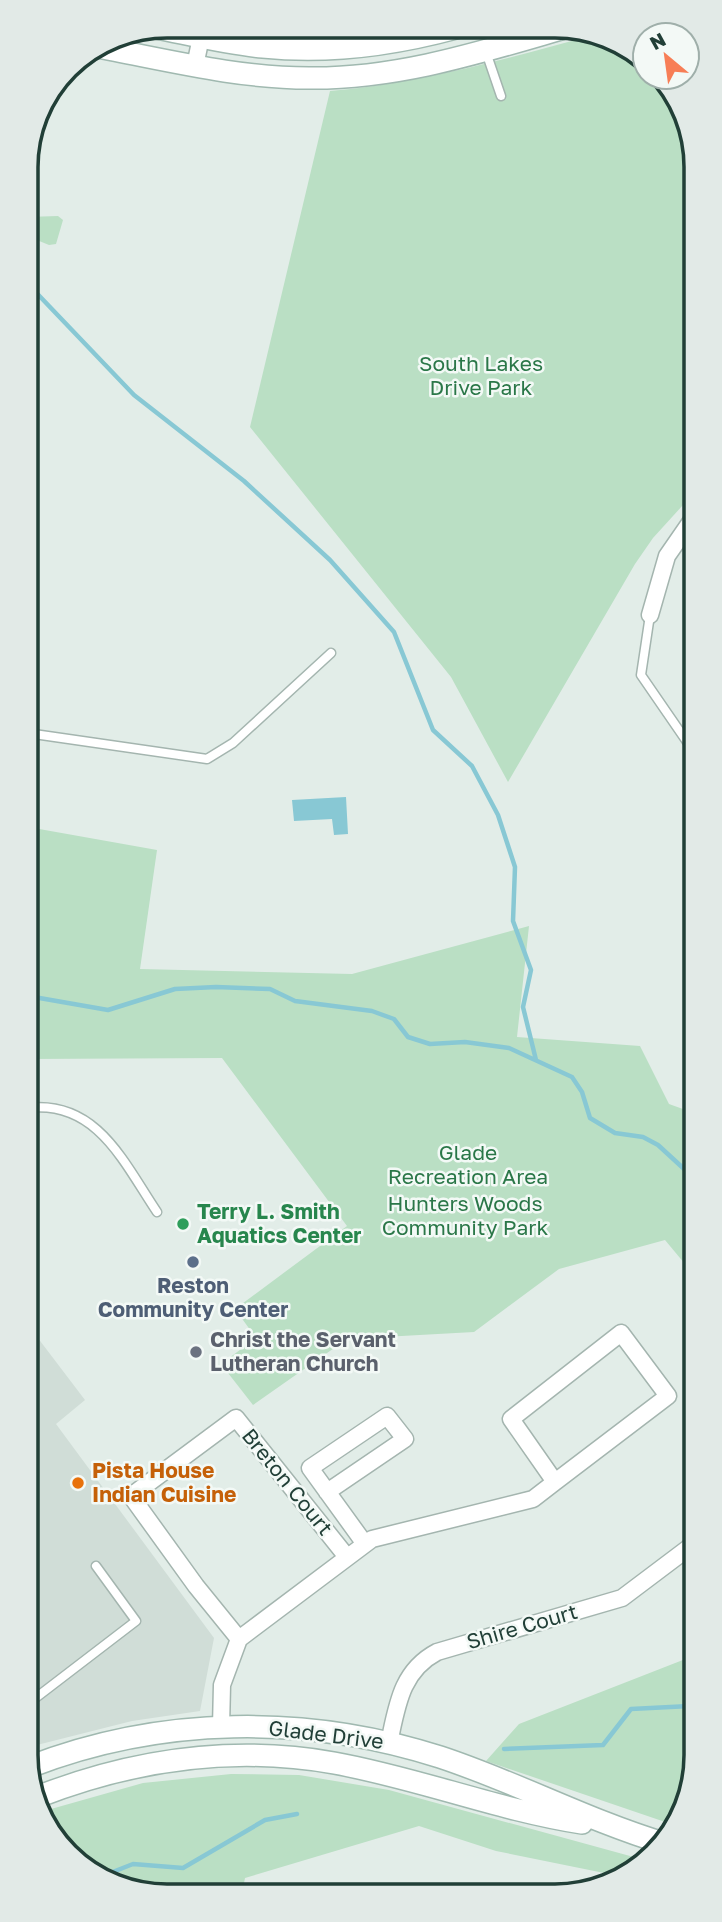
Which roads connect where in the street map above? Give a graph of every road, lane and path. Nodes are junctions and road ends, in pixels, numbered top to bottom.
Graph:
1 (407, 38) edge
2 (529, 38) edge
3 (201, 39) edge
4 (230, 39) edge
5 (114, 50) edge
6 (486, 50) junction
7 (195, 66) junction
8 (501, 96) dead end
9 (684, 532) edge
10 (650, 615) joint
11 (331, 653) dead end
12 (39, 735) edge
13 (684, 737) edge
14 (38, 1107) edge
15 (157, 1212) dead end
16 (555, 1482) junction
17 (327, 1492) junction
18 (365, 1544) junction
19 (683, 1552) edge
20 (347, 1557) junction
21 (96, 1566) dead end
22 (239, 1639) junction
23 (38, 1696) edge
24 (222, 1741) junction
25 (389, 1743) junction
26 (39, 1765) edge
27 (45, 1794) edge
28 (612, 1827) junction
29 (651, 1839) edge

1 - 4 street
2 - 6 street
3 - 7 street
5 - 7 street
6 - 7 street
6 - 8 lane
9 - 10 street
10 - 13 lane
11 - 12 lane
14 - 15 lane
16 - 16 street, Breton Court
16 - 18 street, Breton Court
17 - 17 street, Breton Court
17 - 18 street, Breton Court
18 - 20 street, Breton Court
19 - 25 street, Shire Court
20 - 22 street, Breton Court
20 - 22 street, Breton Court
21 - 23 lane
22 - 24 street
24 - 25 street, Glade Drive
24 - 26 street, Glade Drive
24 - 27 street, Glade Drive
24 - 28 street, Glade Drive
25 - 28 street, Glade Drive
28 - 29 street, Glade Drive

